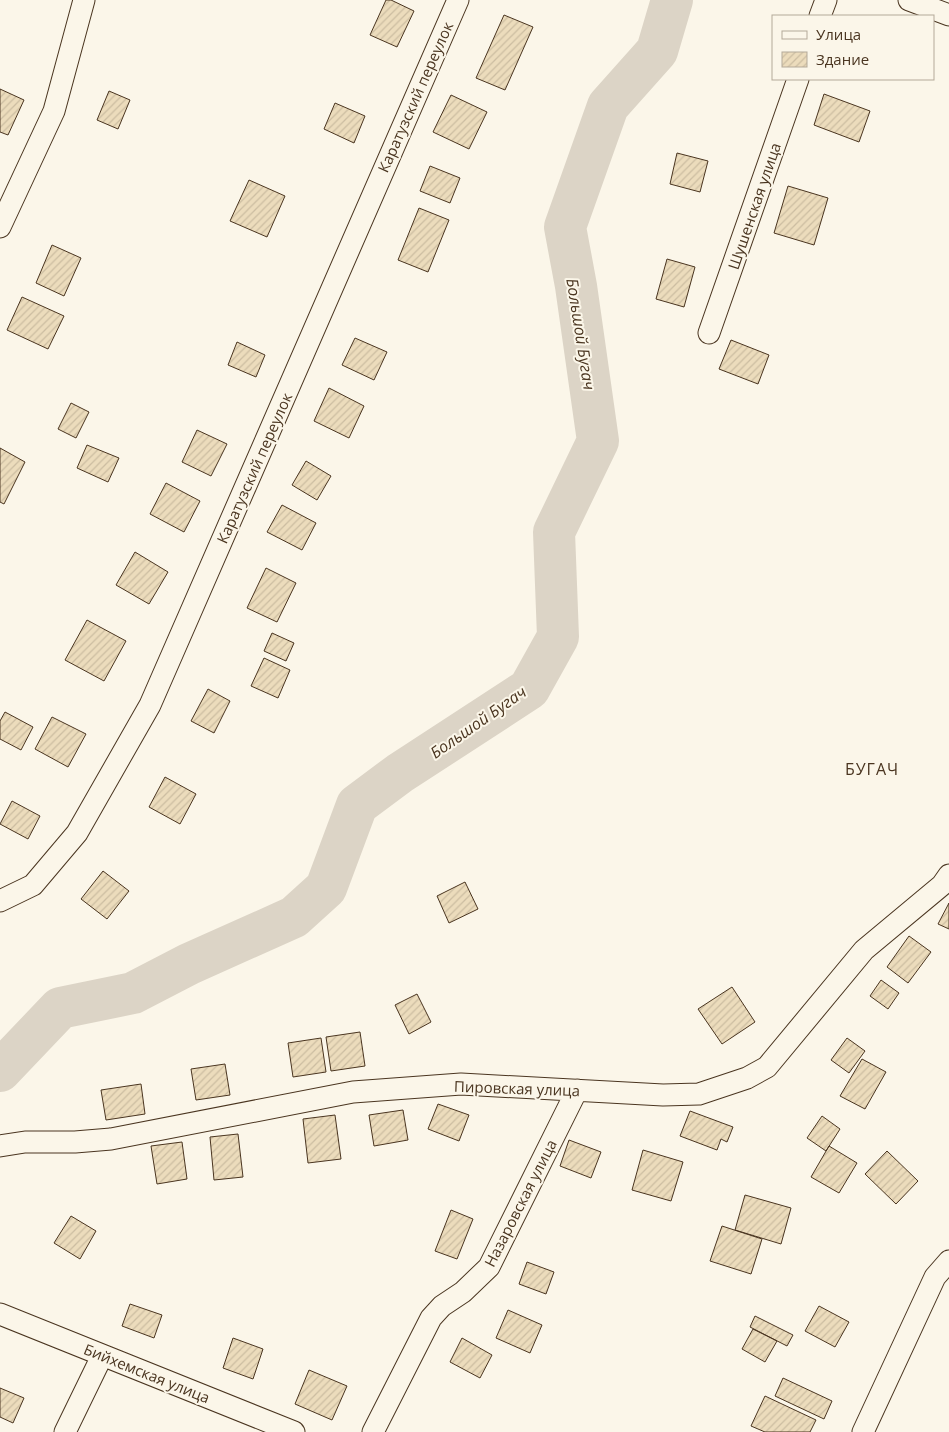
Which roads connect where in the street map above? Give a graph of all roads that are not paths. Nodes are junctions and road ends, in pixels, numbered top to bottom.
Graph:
1 (84, 0) edge
2 (458, 0) edge
3 (826, 0) edge
4 (910, 0) edge
5 (820, 15) edge
6 (949, 16) edge
7 (798, 80) edge
8 (0, 228) edge
9 (709, 333) dead end
10 (949, 875) edge
11 (0, 901) edge
12 (577, 1090) junction
13 (0, 1146) edge
14 (949, 1261) edge
15 (0, 1314) edge
16 (102, 1356) junction
17 (65, 1432) edge
18 (294, 1432) edge
19 (373, 1432) edge
20 (863, 1432) edge

1 - 8 street
2 - 11 street, Каратузский переулок
3 - 5 street
4 - 6 street
7 - 9 street, Шушенская улица
10 - 12 street, Пировская улица
12 - 13 street, Пировская улица
12 - 19 street, Назаровская улица
14 - 20 street
15 - 16 street, Бийхемская улица
16 - 17 street
16 - 18 street, Бийхемская улица

